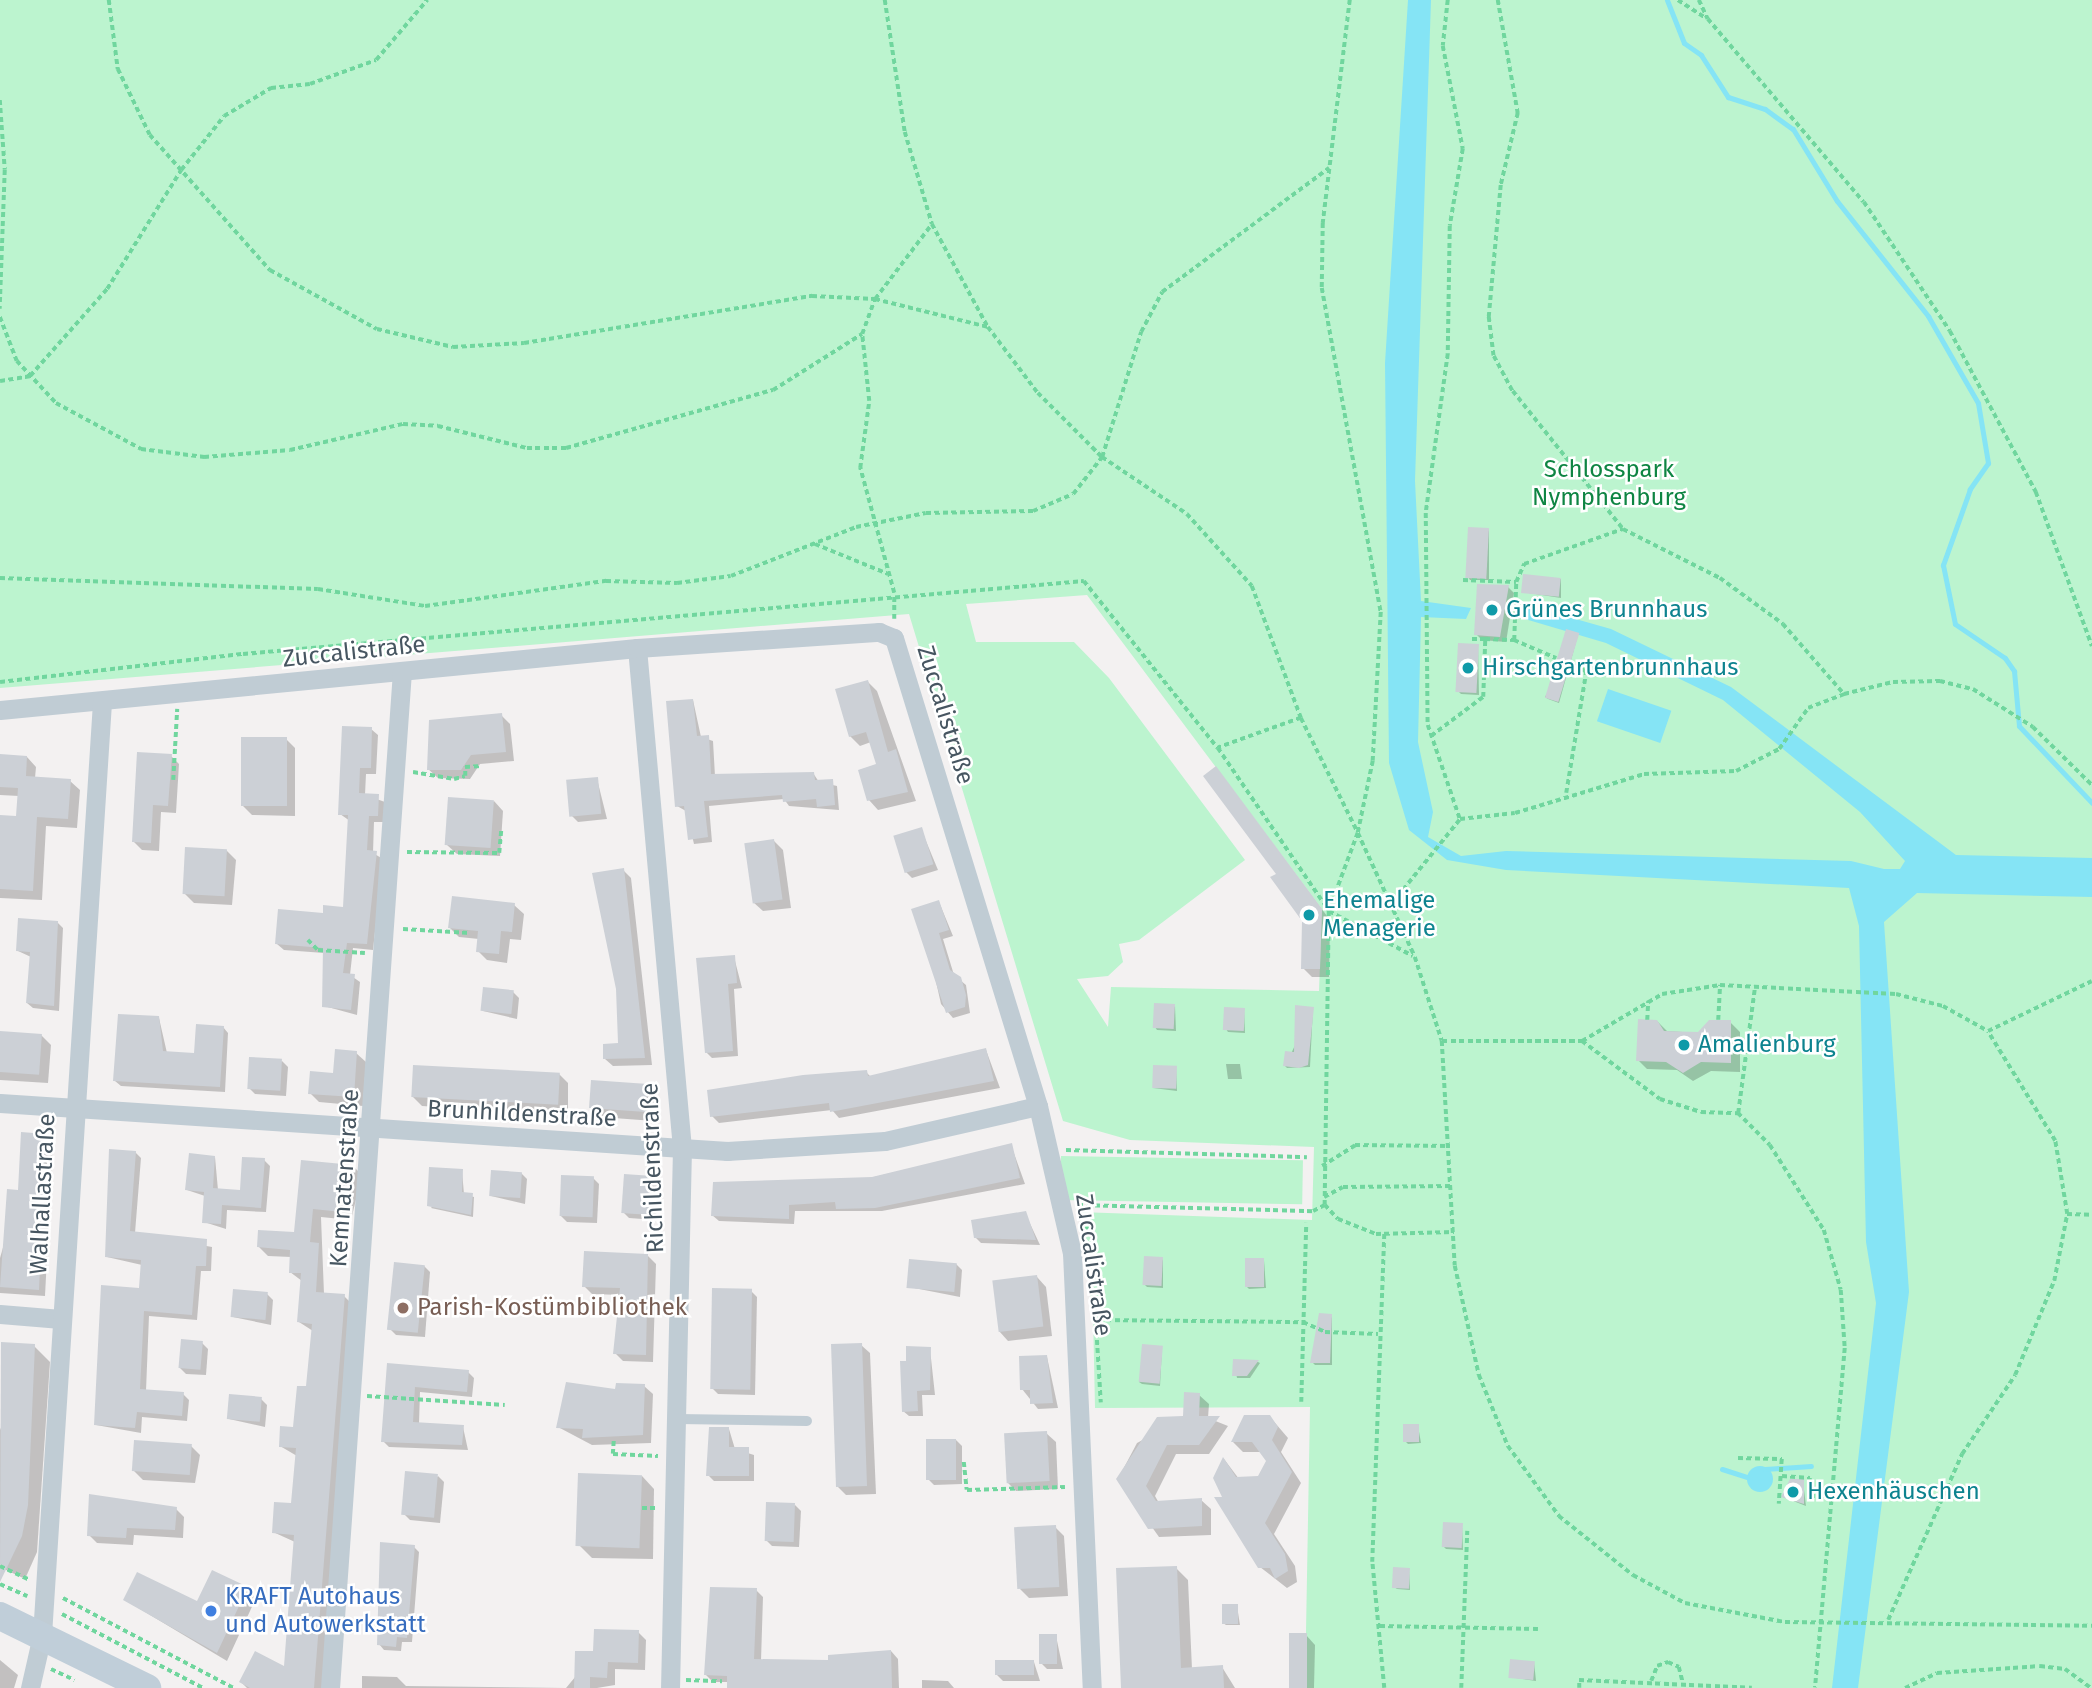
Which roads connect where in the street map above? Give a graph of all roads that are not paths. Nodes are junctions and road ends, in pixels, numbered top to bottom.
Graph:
1 (637, 648) junction
2 (402, 671) junction
3 (102, 701) junction
4 (0, 710) edge
5 (0, 1102) edge
6 (1038, 1106) junction
7 (73, 1109) junction
8 (374, 1129) junction
9 (682, 1148) junction
10 (0, 1314) edge
11 (61, 1319) junction
12 (678, 1419) junction
13 (807, 1421) dead end
14 (0, 1616) edge
15 (42, 1635) junction
16 (670, 1684) edge
17 (30, 1688) edge
18 (147, 1688) edge
19 (330, 1688) edge
20 (1091, 1688) edge

1 - 2 street, Zuccalistraße
1 - 6 street, Zuccalistraße
1 - 9 street, Richildenstraße
2 - 3 street, Zuccalistraße
2 - 8 street, Kemnatenstraße
3 - 4 street, Zuccalistraße
3 - 7 street, Walhallastraße
5 - 7 street, Brunhildenstraße
6 - 9 street, Brunhildenstraße
6 - 20 street, Zuccalistraße
7 - 8 street, Brunhildenstraße
7 - 11 street, Walhallastraße
8 - 9 street, Brunhildenstraße
8 - 19 street, Kemnatenstraße
9 - 12 street, Richildenstraße
10 - 11 street
11 - 15 street, Walhallastraße
12 - 13 lane
12 - 16 street, Richildenstraße
14 - 15 main road
15 - 17 street, Walhallastraße
15 - 18 main road

